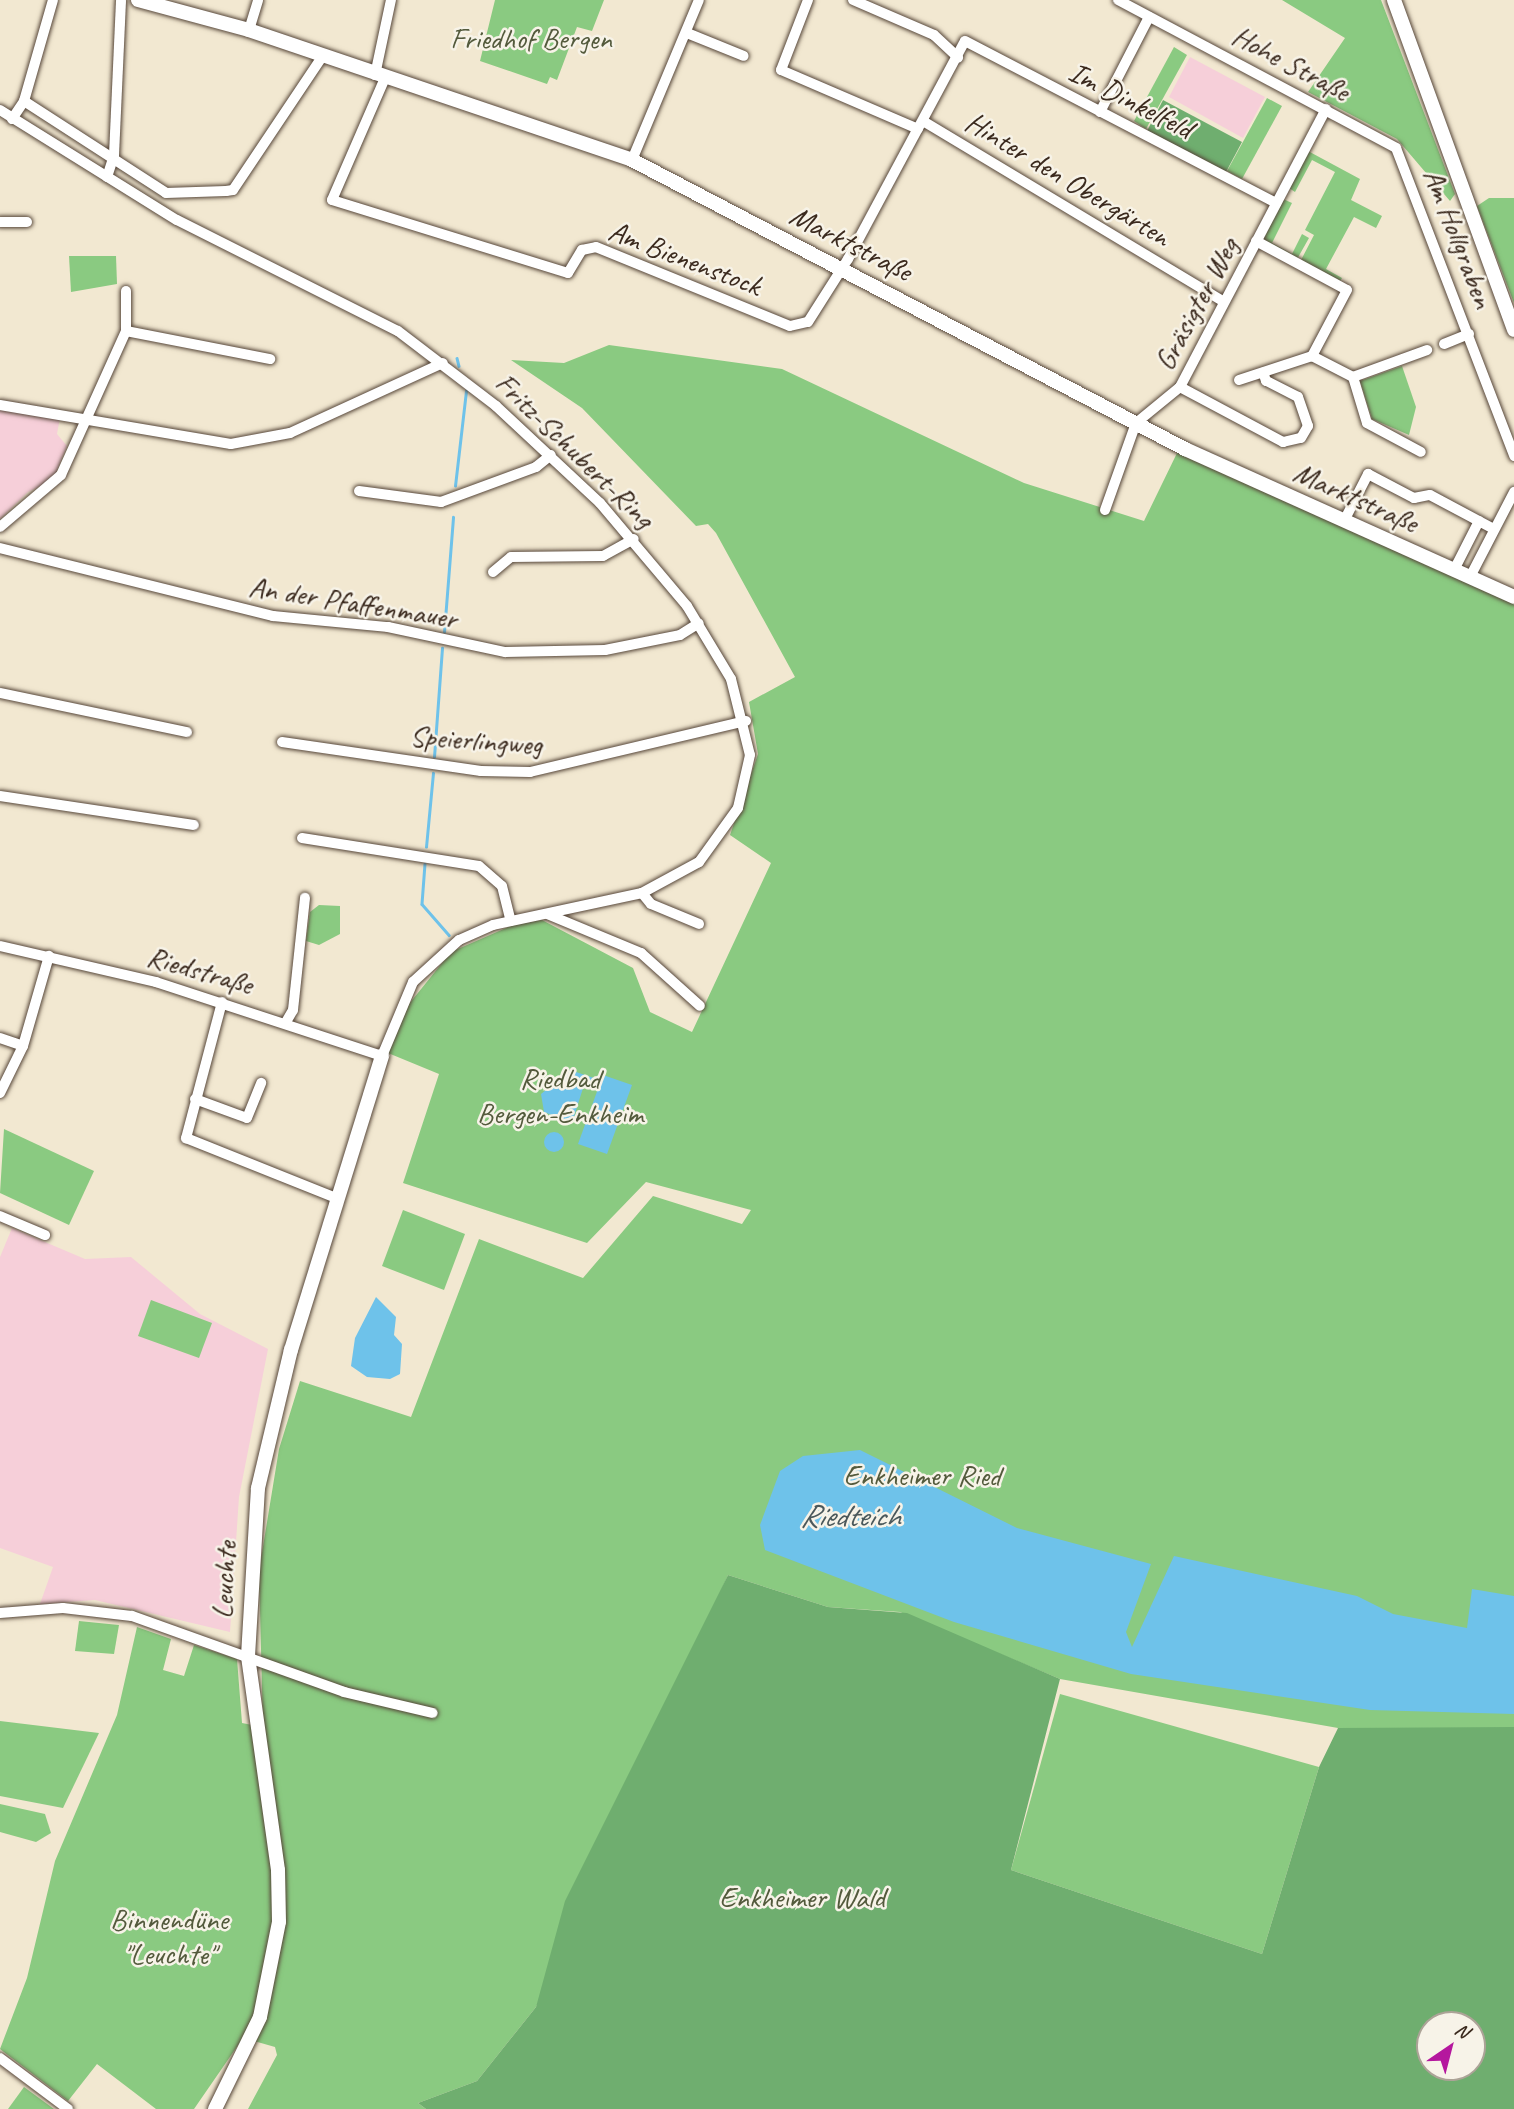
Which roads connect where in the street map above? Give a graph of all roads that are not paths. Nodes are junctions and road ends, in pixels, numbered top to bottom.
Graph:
1 (53, 0) edge
2 (121, 0) edge
3 (138, 0) edge
4 (258, 0) edge
5 (391, 0) edge
6 (699, 0) edge
7 (808, 0) edge
8 (853, 0) edge
9 (1118, 0) edge
10 (1394, 0) edge
11 (171, 4) edge
12 (1149, 17) junction
13 (250, 30) junction
14 (687, 33) junction
15 (744, 56) dead end
16 (322, 57) junction
17 (958, 57) junction
18 (380, 76) junction
19 (24, 101) junction
20 (1326, 109) junction
21 (0, 110) edge
22 (1100, 112) junction
23 (12, 118) junction
24 (920, 125) junction
25 (114, 155) junction
26 (1402, 155) joint
27 (632, 160) junction
28 (107, 177) junction
29 (1276, 203) junction
30 (0, 222) edge
31 (27, 222) dead end
32 (1256, 242) junction
33 (841, 266) junction
34 (126, 291) dead end
35 (1224, 302) junction
36 (1514, 330) edge
37 (126, 331) junction
38 (1469, 334) junction
39 (1444, 344) dead end
40 (1427, 350) dead end
41 (1312, 356) junction
42 (271, 359) dead end
43 (443, 363) junction
44 (1263, 372) junction
45 (1353, 377) junction
46 (1239, 380) dead end
47 (1180, 387) junction
48 (0, 405) edge
49 (86, 420) junction
50 (1136, 423) junction
51 (1421, 452) dead end
52 (551, 455) junction
53 (1514, 456) edge
54 (359, 491) dead end
55 (1514, 492) edge
56 (1105, 510) dead end
57 (1344, 521) junction
58 (1479, 521) junction
59 (0, 527) edge
60 (1494, 529) junction
61 (634, 539) junction
62 (0, 548) edge
63 (1454, 570) junction
64 (493, 572) dead end
65 (1471, 578) junction
66 (1514, 597) edge
67 (699, 623) junction
68 (0, 693) edge
69 (746, 721) junction
70 (187, 732) dead end
71 (282, 742) dead end
72 (0, 796) edge
73 (194, 825) dead end
74 (302, 838) dead end
75 (642, 893) junction
76 (304, 898) dead end
77 (544, 913) junction
78 (511, 921) junction
79 (699, 924) dead end
80 (0, 946) edge
81 (49, 956) junction
82 (222, 1002) junction
83 (700, 1006) dead end
84 (286, 1022) junction
85 (0, 1038) edge
86 (23, 1046) junction
87 (382, 1056) junction
88 (261, 1083) dead end
89 (0, 1093) edge
90 (195, 1099) junction
91 (336, 1198) junction
92 (0, 1216) edge
93 (45, 1235) dead end
94 (0, 1613) edge
95 (248, 1656) junction
96 (433, 1713) dead end
97 (0, 2058) edge
98 (68, 2109) edge
99 (215, 2109) edge

1 - 19 street
2 - 25 street
3 - 11 street, Marktstraße
4 - 13 street
5 - 18 street
6 - 14 street
7 - 24 street, Hinter den Obergärten
8 - 17 street
9 - 12 street, Hohe Straße
10 - 36 street
11 - 13 street, Marktstraße
12 - 20 street, Hohe Straße
12 - 22 street
13 - 16 street, Marktstraße
14 - 15 street
14 - 27 street
16 - 18 street, Marktstraße
16 - 25 street
17 - 22 street, Im Dinkelfeld
17 - 24 street
18 - 27 street, Marktstraße
18 - 33 street, Am Bienenstock
19 - 23 street
19 - 25 street
20 - 26 street, Hohe Straße
20 - 29 street, Gräsigter Weg
21 - 23 street, Fritz-Schubert-Ring
22 - 29 street, Im Dinkelfeld
23 - 28 street, Fritz-Schubert-Ring
24 - 33 street
24 - 35 street, Hinter den Obergärten
25 - 28 street
26 - 38 street, Am Hollgraben
27 - 33 street, Marktstraße
28 - 43 street, Fritz-Schubert-Ring
29 - 32 street, Gräsigter Weg
30 - 31 street
32 - 35 street, Gräsigter Weg
32 - 41 street
33 - 50 street, Marktstraße
34 - 37 street
35 - 47 street, Gräsigter Weg
37 - 42 street
37 - 49 street
38 - 39 street
38 - 53 street, Am Hollgraben
40 - 45 street
41 - 44 street
41 - 45 street
43 - 49 street
43 - 52 street, Fritz-Schubert-Ring
44 - 46 street
44 - 47 street
45 - 51 street
47 - 50 street, Gräsigter Weg
48 - 49 street
49 - 59 street
50 - 56 street
50 - 57 street, Marktstraße
52 - 54 street
52 - 61 street, Fritz-Schubert-Ring
55 - 60 street
57 - 58 street
57 - 63 street, Marktstraße
58 - 60 street
58 - 63 street
60 - 65 street
61 - 64 street
61 - 67 street, Fritz-Schubert-Ring
62 - 67 street, An der Pfaffenmauer
63 - 65 street, Marktstraße
65 - 66 street, Marktstraße
67 - 69 street, Fritz-Schubert-Ring
68 - 70 street
69 - 71 street, Speierlingweg
69 - 75 street, Fritz-Schubert-Ring
72 - 73 street
74 - 78 street
75 - 77 street, Fritz-Schubert-Ring
75 - 79 street
76 - 84 street
77 - 78 street, Fritz-Schubert-Ring
77 - 83 street
78 - 87 street, Fritz-Schubert-Ring
80 - 81 street, Riedstraße
81 - 82 street, Riedstraße
81 - 86 street
82 - 84 street, Riedstraße
82 - 90 street
84 - 87 street, Riedstraße
85 - 86 street
86 - 89 street
87 - 91 street, Leuchte
88 - 90 street
90 - 91 street
91 - 95 street, Leuchte
92 - 93 street
94 - 95 street
95 - 96 street
95 - 99 street, Leuchte
97 - 98 street

